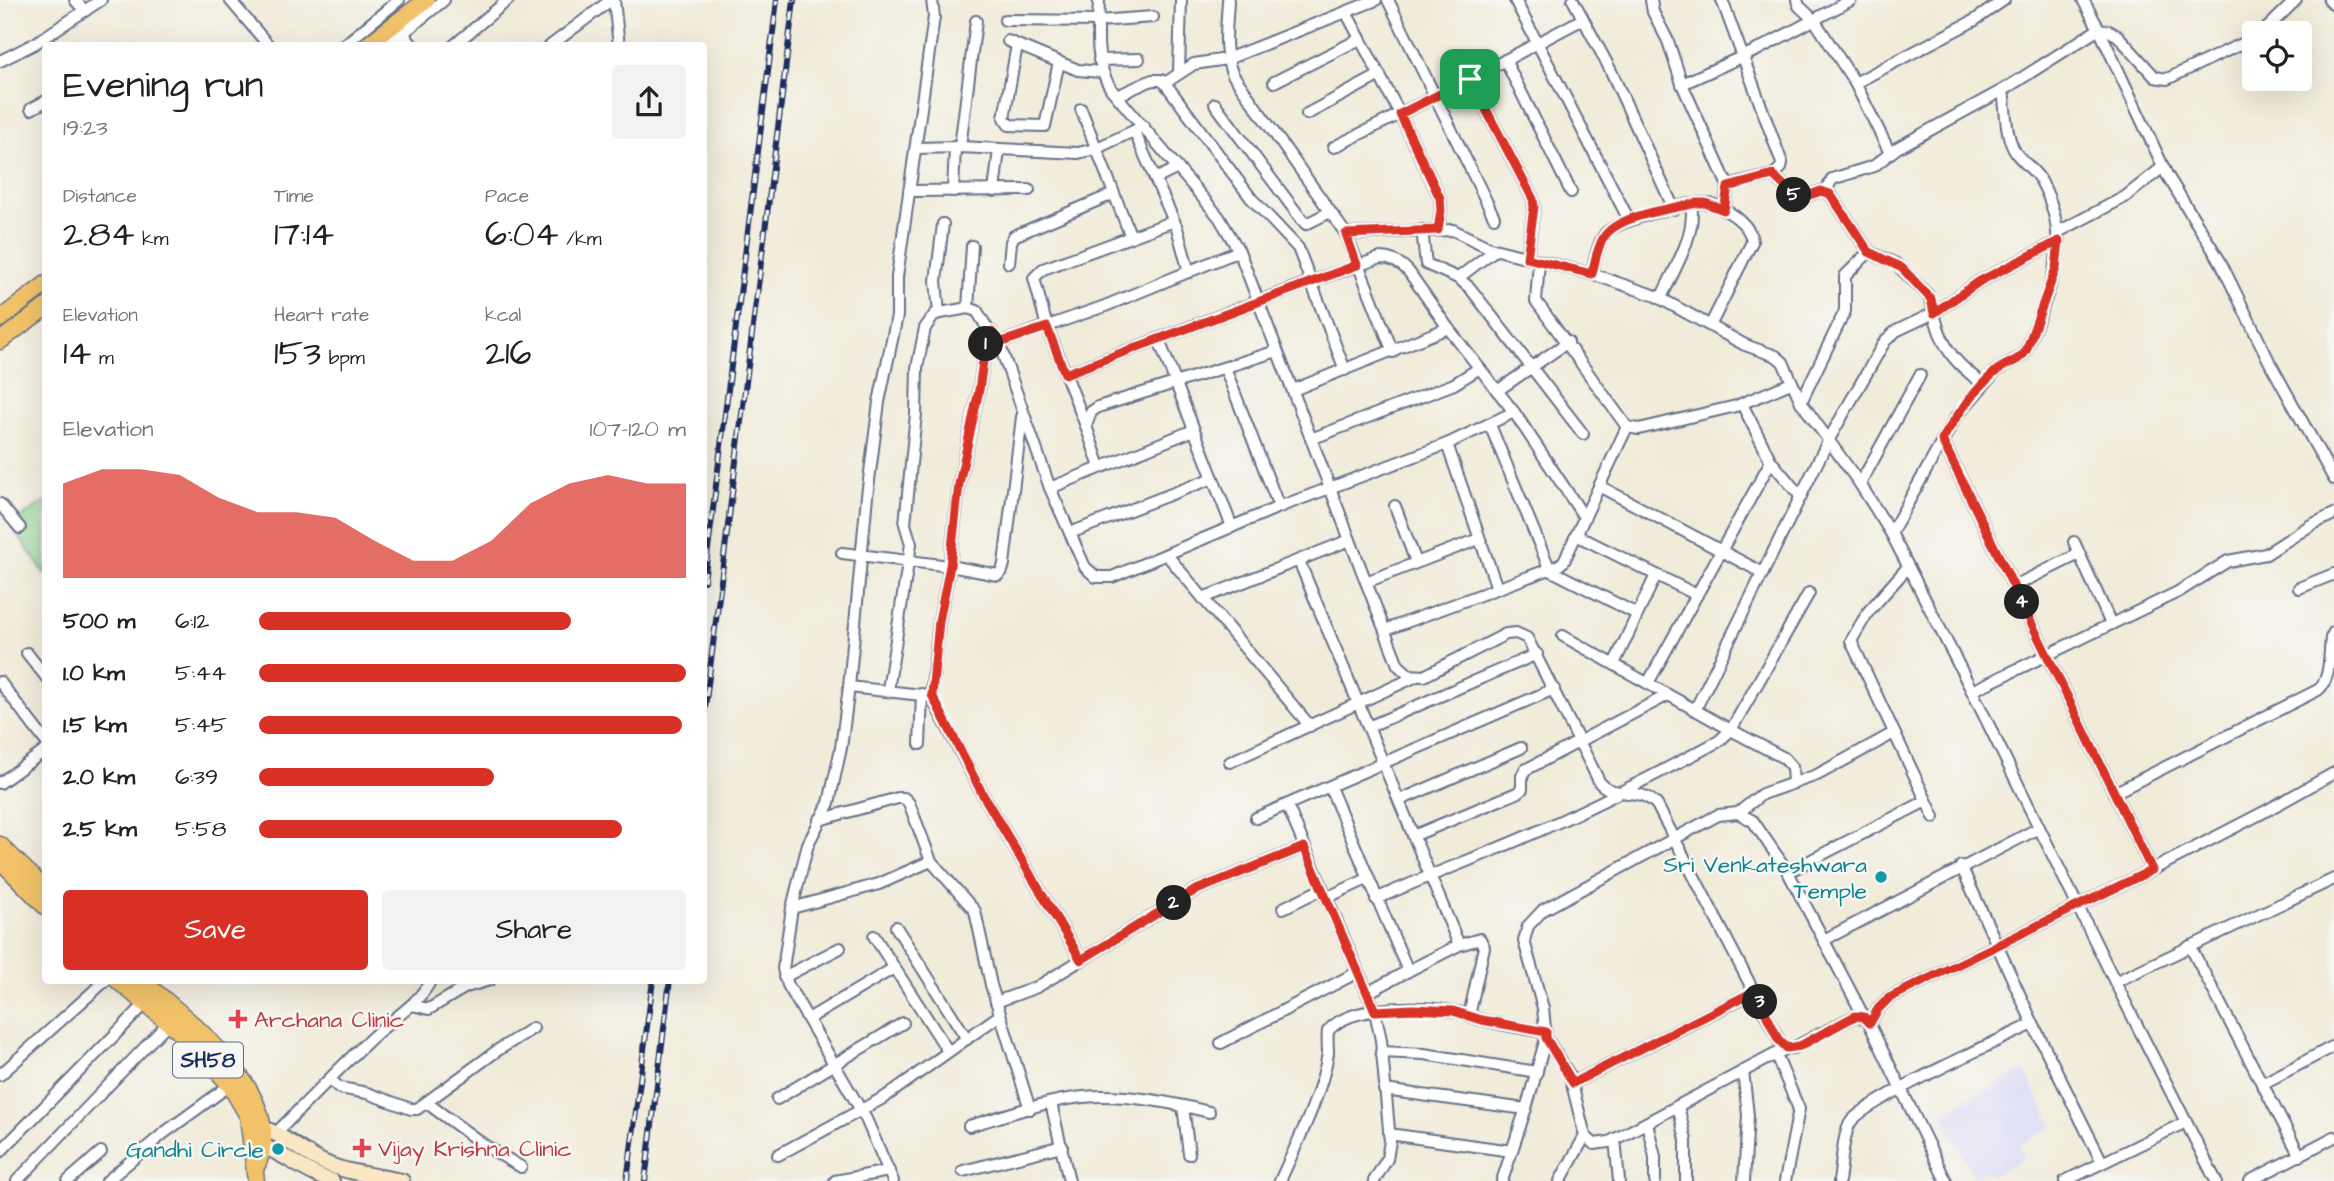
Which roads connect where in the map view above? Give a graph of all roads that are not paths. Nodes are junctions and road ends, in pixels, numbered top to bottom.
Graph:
1 (75, 0) edge
2 (102, 0) edge
3 (230, 0) edge
4 (399, 0) edge
5 (426, 0) edge
6 (444, 0) edge
7 (508, 0) edge
8 (613, 0) edge
9 (932, 0) edge
10 (1099, 0) edge
11 (1181, 0) edge
12 (1228, 0) edge
13 (1376, 0) edge
14 (1388, 0) edge
15 (1515, 0) edge
16 (1573, 0) edge
17 (1651, 0) edge
18 (1722, 0) edge
19 (1797, 0) edge
20 (1851, 0) edge
21 (2004, 0) edge
22 (2083, 0) edge
23 (2296, 0) edge
24 (85, 11) junction
25 (1346, 12) junction
26 (1153, 17) dead end
27 (1583, 19) junction
28 (1005, 20) dead end
29 (1098, 21) junction
30 (1815, 21) junction
31 (2274, 21) edge
32 (976, 22) dead end
33 (2099, 29) junction
34 (403, 33) junction
35 (1360, 38) junction
36 (266, 42) edge
37 (348, 42) edge
38 (371, 42) edge
39 (392, 42) edge
40 (410, 42) edge
41 (458, 42) edge
42 (555, 42) edge
43 (618, 42) edge
44 (1538, 43) junction
45 (2242, 44) edge
46 (1742, 57) junction
47 (1139, 58) dead end
48 (1227, 59) junction
49 (1505, 60) junction
50 (0, 61) edge
51 (1059, 62) junction
52 (1100, 66) junction
53 (1179, 72) junction
54 (1380, 75) junction
55 (1470, 79) junction
56 (1274, 82) dead end
57 (1165, 83) junction
58 (1855, 83) junction
59 (1682, 84) junction
60 (2003, 90) junction
61 (1119, 95) junction
62 (1434, 97) junction
63 (42, 103) edge
64 (1215, 104) dead end
65 (31, 109) dead end
66 (1081, 109) dead end
67 (1307, 114) dead end
68 (1400, 114) junction
69 (1139, 129) junction
70 (957, 147) junction
71 (1334, 147) dead end
72 (916, 148) junction
73 (1095, 149) junction
74 (999, 150) junction
75 (1890, 153) junction
76 (2163, 167) junction
77 (1178, 168) junction
78 (1773, 175) junction
79 (1155, 179) junction
80 (1728, 187) junction
81 (1029, 190) dead end
82 (909, 191) junction
83 (953, 191) junction
84 (994, 191) junction
85 (1826, 191) junction
86 (1571, 192) dead end
87 (1113, 194) junction
88 (1691, 205) junction
89 (1674, 209) junction
90 (1724, 210) junction
91 (1330, 212) junction
92 (1494, 218) dead end
93 (1629, 220) junction
94 (1174, 221) junction
95 (943, 224) dead end
96 (1422, 230) junction
97 (1438, 230) junction
98 (1346, 234) junction
99 (1131, 237) junction
100 (2059, 237) junction
101 (972, 246) dead end
102 (1495, 250) junction
103 (1238, 251) junction
104 (1869, 252) junction
105 (1533, 260) junction
106 (1009, 263) dead end
107 (1357, 265) junction
108 (1189, 272) junction
109 (1592, 274) junction
110 (1458, 278) junction
111 (1310, 282) junction
112 (42, 287) edge
113 (1661, 298) junction
114 (1258, 302) junction
115 (968, 308) junction
116 (42, 310) edge
117 (939, 313) junction
118 (1934, 313) junction
119 (0, 319) edge
120 (1711, 324) junction
121 (1047, 327) junction
122 (1448, 328) junction
123 (989, 331) junction
124 (1159, 340) junction
125 (0, 341) edge
126 (1568, 342) junction
127 (999, 343) junction
128 (1277, 351) junction
129 (1393, 352) junction
130 (1224, 368) junction
131 (1531, 368) junction
132 (1478, 369) junction
133 (1345, 370) junction
134 (1065, 374) junction
135 (1920, 374) dead end
136 (1791, 383) junction
137 (1176, 384) junction
138 (1983, 384) junction
139 (1293, 390) junction
140 (1497, 391) junction
141 (1801, 402) junction
142 (1742, 404) junction
143 (1023, 412) junction
144 (1514, 412) junction
145 (1490, 425) junction
146 (1086, 426) junction
147 (1628, 427) junction
148 (1194, 430) junction
149 (1583, 434) dead end
150 (1311, 439) junction
151 (1942, 440) junction
152 (1828, 441) junction
153 (1447, 444) junction
154 (1771, 461) junction
155 (1100, 467) junction
156 (1213, 478) junction
157 (2334, 479) edge
158 (1860, 484) junction
159 (1599, 486) junction
160 (1051, 488) junction
161 (1330, 489) junction
162 (1801, 497) junction
163 (0, 503) edge
164 (1395, 506) dead end
165 (1279, 507) junction
166 (2334, 514) edge
167 (1584, 517) junction
168 (1232, 527) junction
169 (20, 528) dead end
170 (1070, 534) junction
171 (1891, 534) junction
172 (1576, 535) junction
173 (1479, 539) junction
174 (1350, 540) junction
175 (2074, 542) dead end
176 (1721, 551) junction
177 (842, 553) dead end
178 (863, 554) junction
179 (2079, 554) junction
180 (1167, 555) junction
181 (909, 561) junction
182 (1299, 561) junction
183 (1416, 562) junction
184 (950, 566) junction
185 (1907, 568) junction
186 (1550, 570) junction
187 (1763, 573) junction
188 (2334, 574) edge
189 (1656, 575) junction
190 (1366, 582) junction
191 (2014, 586) junction
192 (1497, 588) junction
193 (2299, 588) dead end
194 (1809, 593) dead end
195 (1697, 595) junction
196 (1203, 598) junction
197 (1637, 614) junction
198 (2111, 624) junction
199 (1385, 630) junction
200 (2334, 632) edge
201 (1563, 636) dead end
202 (27, 653) dead end
203 (2047, 653) junction
204 (1536, 654) junction
205 (1614, 664) junction
206 (42, 672) edge
207 (1415, 677) junction
208 (0, 682) edge
209 (1648, 683) junction
210 (849, 687) junction
211 (1554, 689) junction
212 (888, 690) junction
213 (1972, 691) junction
214 (927, 695) junction
215 (1668, 695) junction
216 (1358, 703) junction
217 (1695, 710) junction
218 (1310, 726) junction
219 (1368, 727) junction
220 (1731, 730) junction
221 (1894, 733) junction
222 (42, 737) edge
223 (1579, 741) junction
224 (920, 744) dead end
225 (1521, 748) dead end
226 (42, 753) edge
227 (1230, 762) dead end
228 (1384, 764) junction
229 (2334, 773) edge
230 (0, 783) edge
231 (1793, 783) junction
232 (1329, 787) junction
233 (1623, 792) junction
234 (2114, 793) junction
235 (1399, 800) junction
236 (1926, 801) junction
237 (1287, 805) junction
238 (1738, 813) junction
239 (1934, 817) dead end
240 (1256, 818) dead end
241 (820, 820) junction
242 (2039, 828) junction
243 (1413, 836) junction
244 (1676, 839) junction
245 (0, 845) edge
246 (1304, 847) junction
247 (0, 860) edge
248 (931, 861) junction
249 (1961, 866) junction
250 (2152, 870) junction
251 (1787, 872) junction
252 (1429, 875) junction
253 (1367, 879) junction
254 (2333, 883) edge
255 (42, 886) edge
256 (1324, 893) junction
257 (1376, 899) junction
258 (42, 903) edge
259 (2077, 905) junction
260 (792, 908) junction
261 (1283, 908) dead end
262 (896, 927) dead end
263 (874, 936) dead end
264 (1824, 940) junction
265 (1458, 945) junction
266 (1999, 945) junction
267 (2190, 946) junction
268 (840, 948) dead end
269 (1081, 960) junction
270 (894, 968) junction
271 (1408, 971) junction
272 (1358, 972) junction
273 (784, 977) junction
274 (2115, 982) junction
275 (102, 984) edge
276 (125, 984) edge
277 (143, 984) edge
278 (429, 984) edge
279 (476, 984) edge
280 (1755, 991) junction
281 (1367, 993) junction
282 (151, 998) junction
283 (996, 1002) junction
284 (412, 1005) junction
285 (1375, 1011) junction
286 (1000, 1015) junction
287 (1469, 1016) junction
288 (808, 1019) junction
289 (1867, 1020) junction
290 (169, 1022) junction
291 (903, 1023) dead end
292 (2033, 1024) junction
293 (533, 1028) dead end
294 (1546, 1035) junction
295 (967, 1039) junction
296 (1221, 1042) dead end
297 (2334, 1046) edge
298 (1787, 1048) junction
299 (948, 1051) junction
300 (1381, 1052) junction
301 (1776, 1055) junction
302 (834, 1066) junction
303 (1743, 1071) junction
304 (1537, 1072) junction
305 (0, 1075) edge
306 (330, 1080) junction
307 (1573, 1083) junction
308 (2262, 1084) junction
309 (230, 1085) junction
310 (1902, 1088) junction
311 (1384, 1090) junction
312 (777, 1099) dead end
313 (427, 1103) junction
314 (1051, 1104) junction
315 (1183, 1105) junction
316 (1678, 1106) junction
317 (1030, 1109) junction
318 (1526, 1110) junction
319 (861, 1111) junction
320 (1209, 1112) dead end
321 (2186, 1122) junction
322 (1647, 1123) junction
323 (969, 1126) dead end
324 (1389, 1134) junction
325 (261, 1135) junction
326 (1585, 1136) junction
327 (2334, 1137) edge
328 (1615, 1139) junction
329 (1062, 1146) junction
330 (1512, 1151) junction
331 (0, 1152) edge
332 (101, 1152) dead end
333 (1189, 1154) dead end
334 (778, 1155) dead end
335 (2300, 1156) junction
336 (2102, 1162) junction
337 (521, 1167) dead end
338 (963, 1171) dead end
339 (256, 1175) edge
340 (343, 1175) edge
341 (891, 1176) edge
342 (1842, 1178) edge
343 (17, 1181) edge
344 (68, 1181) edge
345 (107, 1181) edge
346 (332, 1181) edge
347 (402, 1181) edge
348 (835, 1181) edge
349 (1069, 1181) edge
350 (1280, 1181) edge
351 (1374, 1181) edge
352 (1502, 1181) edge
353 (1560, 1181) edge
354 (1619, 1181) edge
355 (1655, 1181) edge
356 (1686, 1181) edge
357 (1744, 1181) edge
358 (1785, 1181) edge
359 (1946, 1181) edge
360 (2065, 1181) edge
361 (2216, 1181) edge
362 (2251, 1181) edge

1 - 24 street
2 - 24 street
3 - 36 street
4 - 37 street
5 - 38 main road
6 - 34 street
7 - 41 street
8 - 42 street
8 - 43 street
9 - 72 street
10 - 29 street
11 - 53 street
12 - 48 street
13 - 25 street
14 - 62 street
15 - 44 street
16 - 27 street
17 - 59 street
18 - 46 street
19 - 30 street
20 - 30 street
21 - 58 street
22 - 33 street
23 - 31 street
24 - 50 street
25 - 35 street
25 - 48 street
26 - 29 street
27 - 44 street
27 - 89 street
28 - 29 street
29 - 52 street
30 - 46 street
30 - 58 street
32 - 70 street
33 - 45 street
33 - 60 street
33 - 76 street
34 - 39 street
34 - 40 street
35 - 54 street
35 - 56 street
44 - 49 street
44 - 93 street
46 - 59 street
46 - 78 street
47 - 52 street
48 - 53 street
48 - 91 street
49 - 55 street
49 - 86 street
51 - 51 street
51 - 52 street
52 - 61 street
53 - 57 street
54 - 67 street
54 - 68 street
55 - 62 street
55 - 105 street
57 - 61 street
57 - 111 street
58 - 75 street
59 - 80 street
60 - 75 street
60 - 100 street
61 - 69 street
62 - 68 street
62 - 92 street
63 - 65 street
64 - 91 street
66 - 73 street
68 - 71 street
68 - 97 street
69 - 73 street
69 - 77 street
69 - 79 street
70 - 72 street
70 - 74 street
70 - 83 street
72 - 82 street
73 - 74 street
73 - 87 street
74 - 84 street
75 - 85 street
76 - 100 street
76 - 157 street
77 - 79 street
77 - 103 street
78 - 80 street
78 - 85 street
79 - 94 street
80 - 90 street
81 - 84 street
82 - 83 street
82 - 178 street
83 - 84 street
85 - 104 street
87 - 99 street
87 - 106 street
88 - 89 street
88 - 90 street
88 - 113 street
89 - 93 street
90 - 120 street
91 - 98 street
93 - 109 street
94 - 99 street
94 - 108 street
95 - 117 street
96 - 97 street
96 - 98 street
96 - 110 street
97 - 102 street
98 - 107 street
99 - 121 street
100 - 118 street
100 - 138 street
101 - 115 street
102 - 105 street
102 - 110 street
103 - 108 street
103 - 114 street
104 - 118 street
104 - 141 street
105 - 109 street
105 - 126 street
107 - 111 street
107 - 122 street
107 - 129 street
108 - 121 street
109 - 113 street
110 - 131 street
111 - 114 street
111 - 133 street
112 - 119 main road
113 - 120 street
114 - 124 street
114 - 128 street
115 - 117 street
115 - 123 street
116 - 125 main road
117 - 181 street
118 - 138 street
118 - 152 street
120 - 136 street
121 - 127 street
121 - 134 street
122 - 129 street
122 - 132 street
123 - 127 street
123 - 184 street
124 - 134 street
124 - 137 street
126 - 131 street
126 - 147 street
127 - 143 street
128 - 130 street
128 - 139 street
129 - 133 street
130 - 137 street
130 - 165 street
131 - 140 street
131 - 149 street
132 - 140 street
132 - 150 street
133 - 139 street
134 - 146 street
135 - 158 street
136 - 141 street
136 - 142 street
137 - 146 street
137 - 148 street
138 - 151 street
139 - 150 street
140 - 144 street
141 - 152 street
142 - 147 street
142 - 154 street
143 - 160 street
143 - 184 street
144 - 145 street
144 - 167 street
145 - 153 street
145 - 186 street
146 - 155 street
147 - 159 street
148 - 155 street
148 - 156 street
150 - 161 street
151 - 171 street
151 - 191 street
152 - 158 street
152 - 162 street
153 - 161 street
153 - 173 street
154 - 162 street
154 - 176 street
155 - 160 street
156 - 168 street
156 - 170 street
158 - 171 street
159 - 167 street
159 - 176 street
160 - 170 street
161 - 165 street
161 - 174 street
162 - 187 street
163 - 169 street
164 - 183 street
165 - 168 street
166 - 198 street
167 - 172 street
168 - 180 street
170 - 180 street
171 - 185 street
172 - 186 street
172 - 189 street
173 - 183 street
173 - 192 street
174 - 182 street
174 - 190 street
175 - 179 street
176 - 187 street
176 - 195 street
177 - 178 street
178 - 181 street
178 - 210 street
179 - 191 street
179 - 198 street
180 - 196 street
181 - 184 street
181 - 212 street
182 - 196 street
182 - 216 street
183 - 190 street
184 - 214 street
185 - 213 street
185 - 221 street
186 - 192 street
186 - 197 street
187 - 217 street
188 - 193 street
189 - 195 street
189 - 197 street
190 - 199 street
191 - 203 street
192 - 199 street
194 - 220 street
195 - 209 street
196 - 218 street
197 - 205 street
198 - 203 street
199 - 207 street
200 - 234 street
201 - 205 street
202 - 206 street
203 - 213 street
203 - 234 street
204 - 207 street
204 - 211 street
204 - 219 street
205 - 209 street
207 - 216 street
208 - 222 street
209 - 215 street
210 - 212 street
210 - 241 street
211 - 223 street
211 - 228 street
212 - 214 street
213 - 242 street
214 - 224 street
214 - 269 street
215 - 217 street
215 - 223 street
216 - 218 street
216 - 219 street
217 - 220 street
218 - 227 street
219 - 228 street
220 - 231 street
220 - 233 street
221 - 231 street
221 - 236 street
223 - 233 street
223 - 243 street
225 - 235 street
226 - 230 street
228 - 232 street
228 - 235 street
229 - 250 street
231 - 238 street
232 - 237 street
232 - 253 street
233 - 244 street
233 - 252 street
234 - 250 street
235 - 243 street
236 - 239 street
236 - 251 street
237 - 240 street
237 - 246 street
238 - 244 street
238 - 251 street
241 - 248 street
241 - 260 street
242 - 249 street
242 - 259 street
243 - 252 street
244 - 280 street
244 - 294 street
245 - 255 main road
246 - 256 street
246 - 269 street
247 - 258 main road
248 - 260 street
248 - 283 street
249 - 264 street
249 - 266 street
250 - 259 street
251 - 264 street
252 - 257 street
252 - 265 street
253 - 256 street
253 - 257 street
254 - 267 street
256 - 261 street
256 - 272 street
257 - 271 street
259 - 266 street
259 - 274 street
260 - 273 street
262 - 295 street
263 - 270 street
264 - 289 street
265 - 271 street
265 - 287 street
266 - 289 street
266 - 292 street
267 - 274 street
267 - 308 street
268 - 273 street
269 - 283 street
270 - 288 street
270 - 299 street
271 - 281 street
272 - 281 street
272 - 296 street
273 - 288 street
274 - 321 street
275 - 305 street
276 - 282 main road, SH58
277 - 282 main road, SH58
278 - 284 street
279 - 284 street
280 - 298 street
280 - 307 street
281 - 285 street
282 - 290 main road, SH58
282 - 325 main road, SH58
282 - 331 street
283 - 286 street
284 - 306 street
285 - 287 street
285 - 300 street
285 - 350 street
286 - 295 street
286 - 317 street
287 - 294 street
288 - 302 street
289 - 298 street
289 - 310 street
290 - 309 main road, SH58
290 - 343 street
291 - 302 street
292 - 310 street
292 - 336 street
293 - 313 street
294 - 304 street
294 - 307 street
295 - 299 street
297 - 308 street
298 - 301 street
299 - 319 street
300 - 304 street
300 - 311 street
301 - 303 street
301 - 358 street
302 - 312 street
302 - 319 street
303 - 316 street
303 - 357 street
304 - 318 street
306 - 313 street
306 - 325 street
307 - 326 street
308 - 335 street
309 - 325 main road, SH58
309 - 345 street
310 - 342 street
310 - 359 street
311 - 318 street
311 - 324 street
313 - 337 street
314 - 315 street
314 - 317 street
314 - 329 street
315 - 320 street
315 - 333 street
316 - 322 street
316 - 356 street
317 - 323 street
318 - 330 street
319 - 334 street
319 - 341 street
321 - 336 street
321 - 361 street
322 - 328 street
322 - 355 street
324 - 330 street
324 - 351 street
325 - 339 main road
325 - 340 main road
325 - 346 main road
326 - 328 street
326 - 353 street
327 - 335 street
328 - 354 street
329 - 338 street
329 - 349 street
330 - 352 street
332 - 344 street
335 - 362 street
336 - 360 street
340 - 347 main road
341 - 348 street

